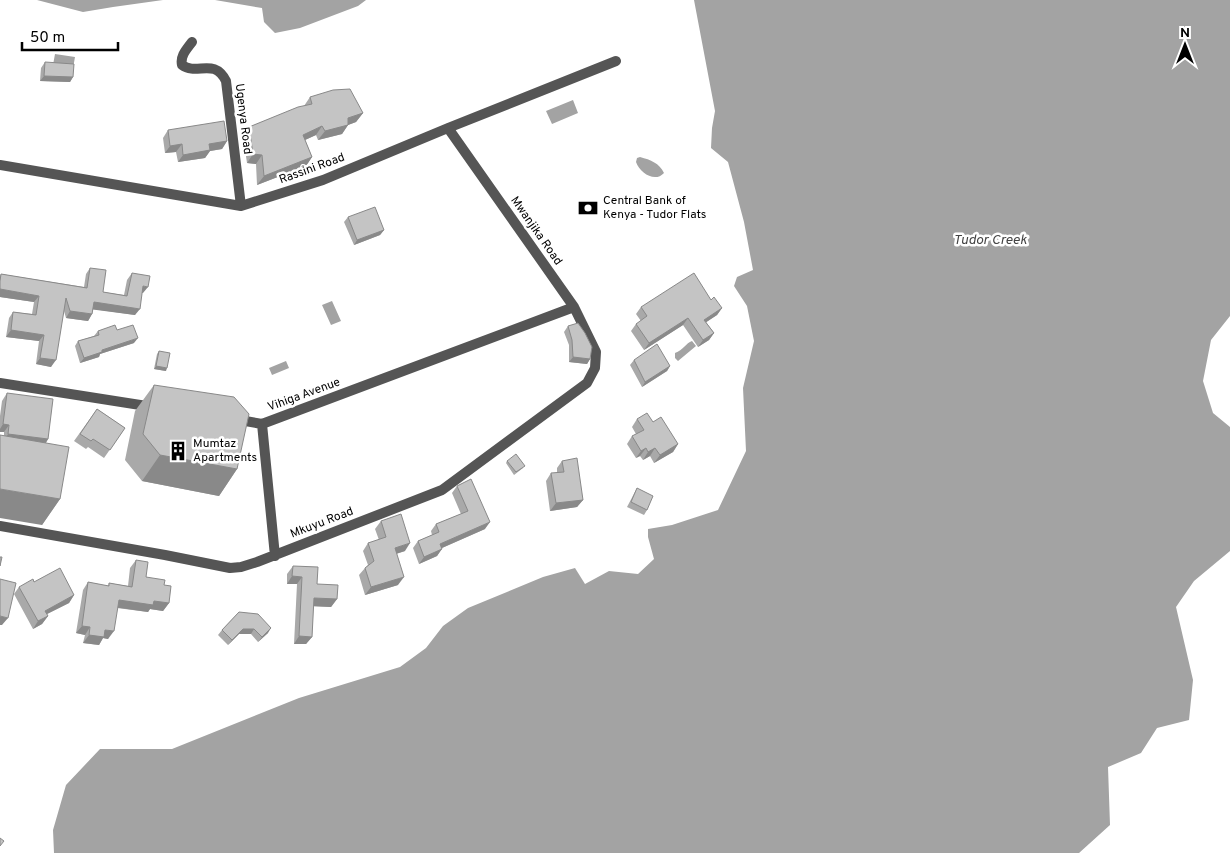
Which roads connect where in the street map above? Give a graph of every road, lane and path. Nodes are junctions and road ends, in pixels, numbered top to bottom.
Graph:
1 (192, 42) dead end
2 (616, 60) dead end
3 (448, 128) junction
4 (0, 166) edge
5 (241, 206) junction
6 (574, 307) junction
7 (596, 352) joint
8 (0, 383) edge
9 (165, 409) edge
10 (223, 418) edge
11 (262, 424) junction
12 (0, 526) edge
13 (275, 556) junction

1 - 5 street, Ugenya Road
2 - 3 street, Rassini Road
3 - 5 street, Rassini Road
3 - 6 street, Mwanjika Road
4 - 5 street, Rassini Road
6 - 7 street, Mwanjika Road
6 - 11 street, Vihiga Avenue
7 - 13 street, Mkuyu Road
8 - 9 street
10 - 11 street, Vihiga Avenue
11 - 13 street
12 - 13 street, Mkuyu Road

